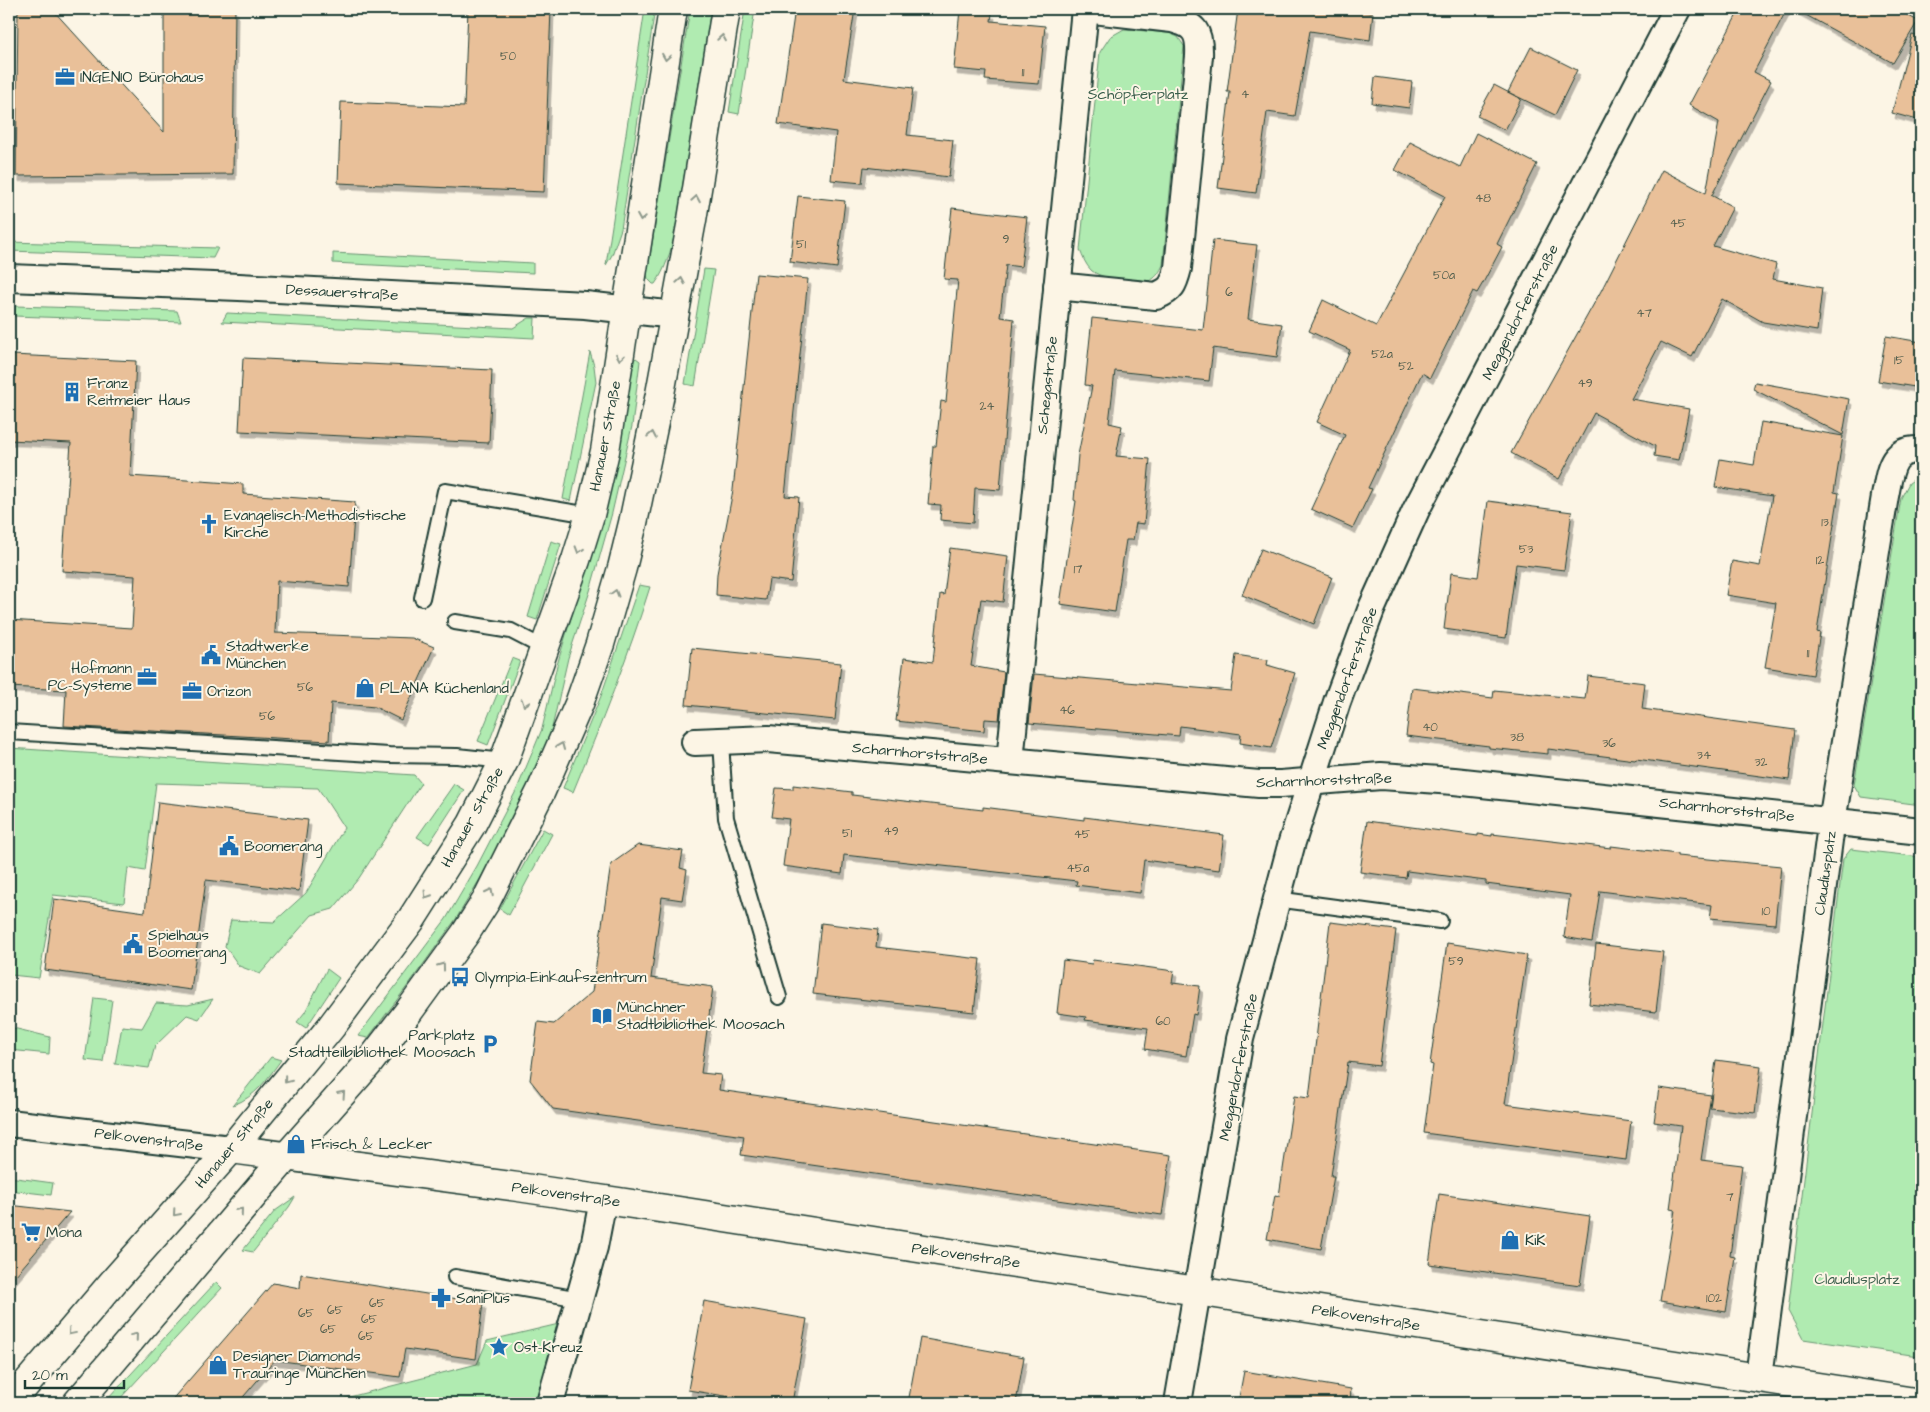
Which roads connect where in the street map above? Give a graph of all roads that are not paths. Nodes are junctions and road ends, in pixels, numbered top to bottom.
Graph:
1 (673, 9) edge
2 (726, 9) edge
3 (1085, 9) edge
4 (1677, 9) edge
5 (9, 278) edge
6 (1057, 286) junction
7 (627, 309) junction
8 (675, 315) junction
9 (1921, 450) edge
10 (590, 515) junction
11 (422, 598) dead end
12 (455, 622) dead end
13 (544, 648) junction
14 (9, 732) edge
15 (695, 742) dead end
16 (720, 742) junction
17 (504, 761) junction
18 (1010, 761) junction
19 (1312, 781) junction
20 (1832, 821) junction
21 (1921, 831) edge
22 (1276, 899) junction
23 (1440, 921) dead end
24 (779, 996) dead end
25 (9, 1123) edge
26 (231, 1149) junction
27 (286, 1156) junction
28 (603, 1200) junction
29 (455, 1277) dead end
30 (1198, 1290) junction
31 (580, 1299) junction
32 (1759, 1377) junction
33 (10, 1403) edge
34 (77, 1403) edge
35 (550, 1403) edge
36 (1178, 1403) edge
37 (1921, 1403) edge

1 -> 7 main road, Hanauer Straße
8 -> 2 main road
3 - 6 street, Schegastraße
3 - 6 street
4 - 19 street, Meggendorferstraße
5 - 7 street, Dessauerstraße
6 - 18 street, Schegastraße
7 - 8 street, Dessauerstraße
7 -> 10 main road, Hanauer Straße
27 -> 8 main road
9 - 20 street, Claudiusplatz
10 - 11 lane
10 -> 13 main road, Hanauer Straße
12 - 13 lane
13 -> 17 main road, Hanauer Straße
14 - 17 lane
15 - 16 street, Scharnhorststraße
16 - 18 street, Scharnhorststraße
16 - 24 lane
17 -> 26 main road, Hanauer Straße
18 - 19 street, Scharnhorststraße
19 - 20 street, Scharnhorststraße
19 - 22 street, Meggendorferstraße
20 - 21 street, Scharnhorststraße
20 - 32 street, Claudiusplatz
22 - 23 lane
22 - 30 street, Meggendorferstraße
25 - 26 street, Pelkovenstraße
26 - 27 main road, Pelkovenstraße
26 -> 33 main road, Hanauer Straße
27 - 28 main road, Pelkovenstraße
34 -> 27 main road
28 - 30 main road, Pelkovenstraße
28 - 31 street
29 - 31 lane
30 - 32 main road, Pelkovenstraße
30 - 36 street, Meggendorferstraße
31 - 35 street
32 - 37 main road, Pelkovenstraße

